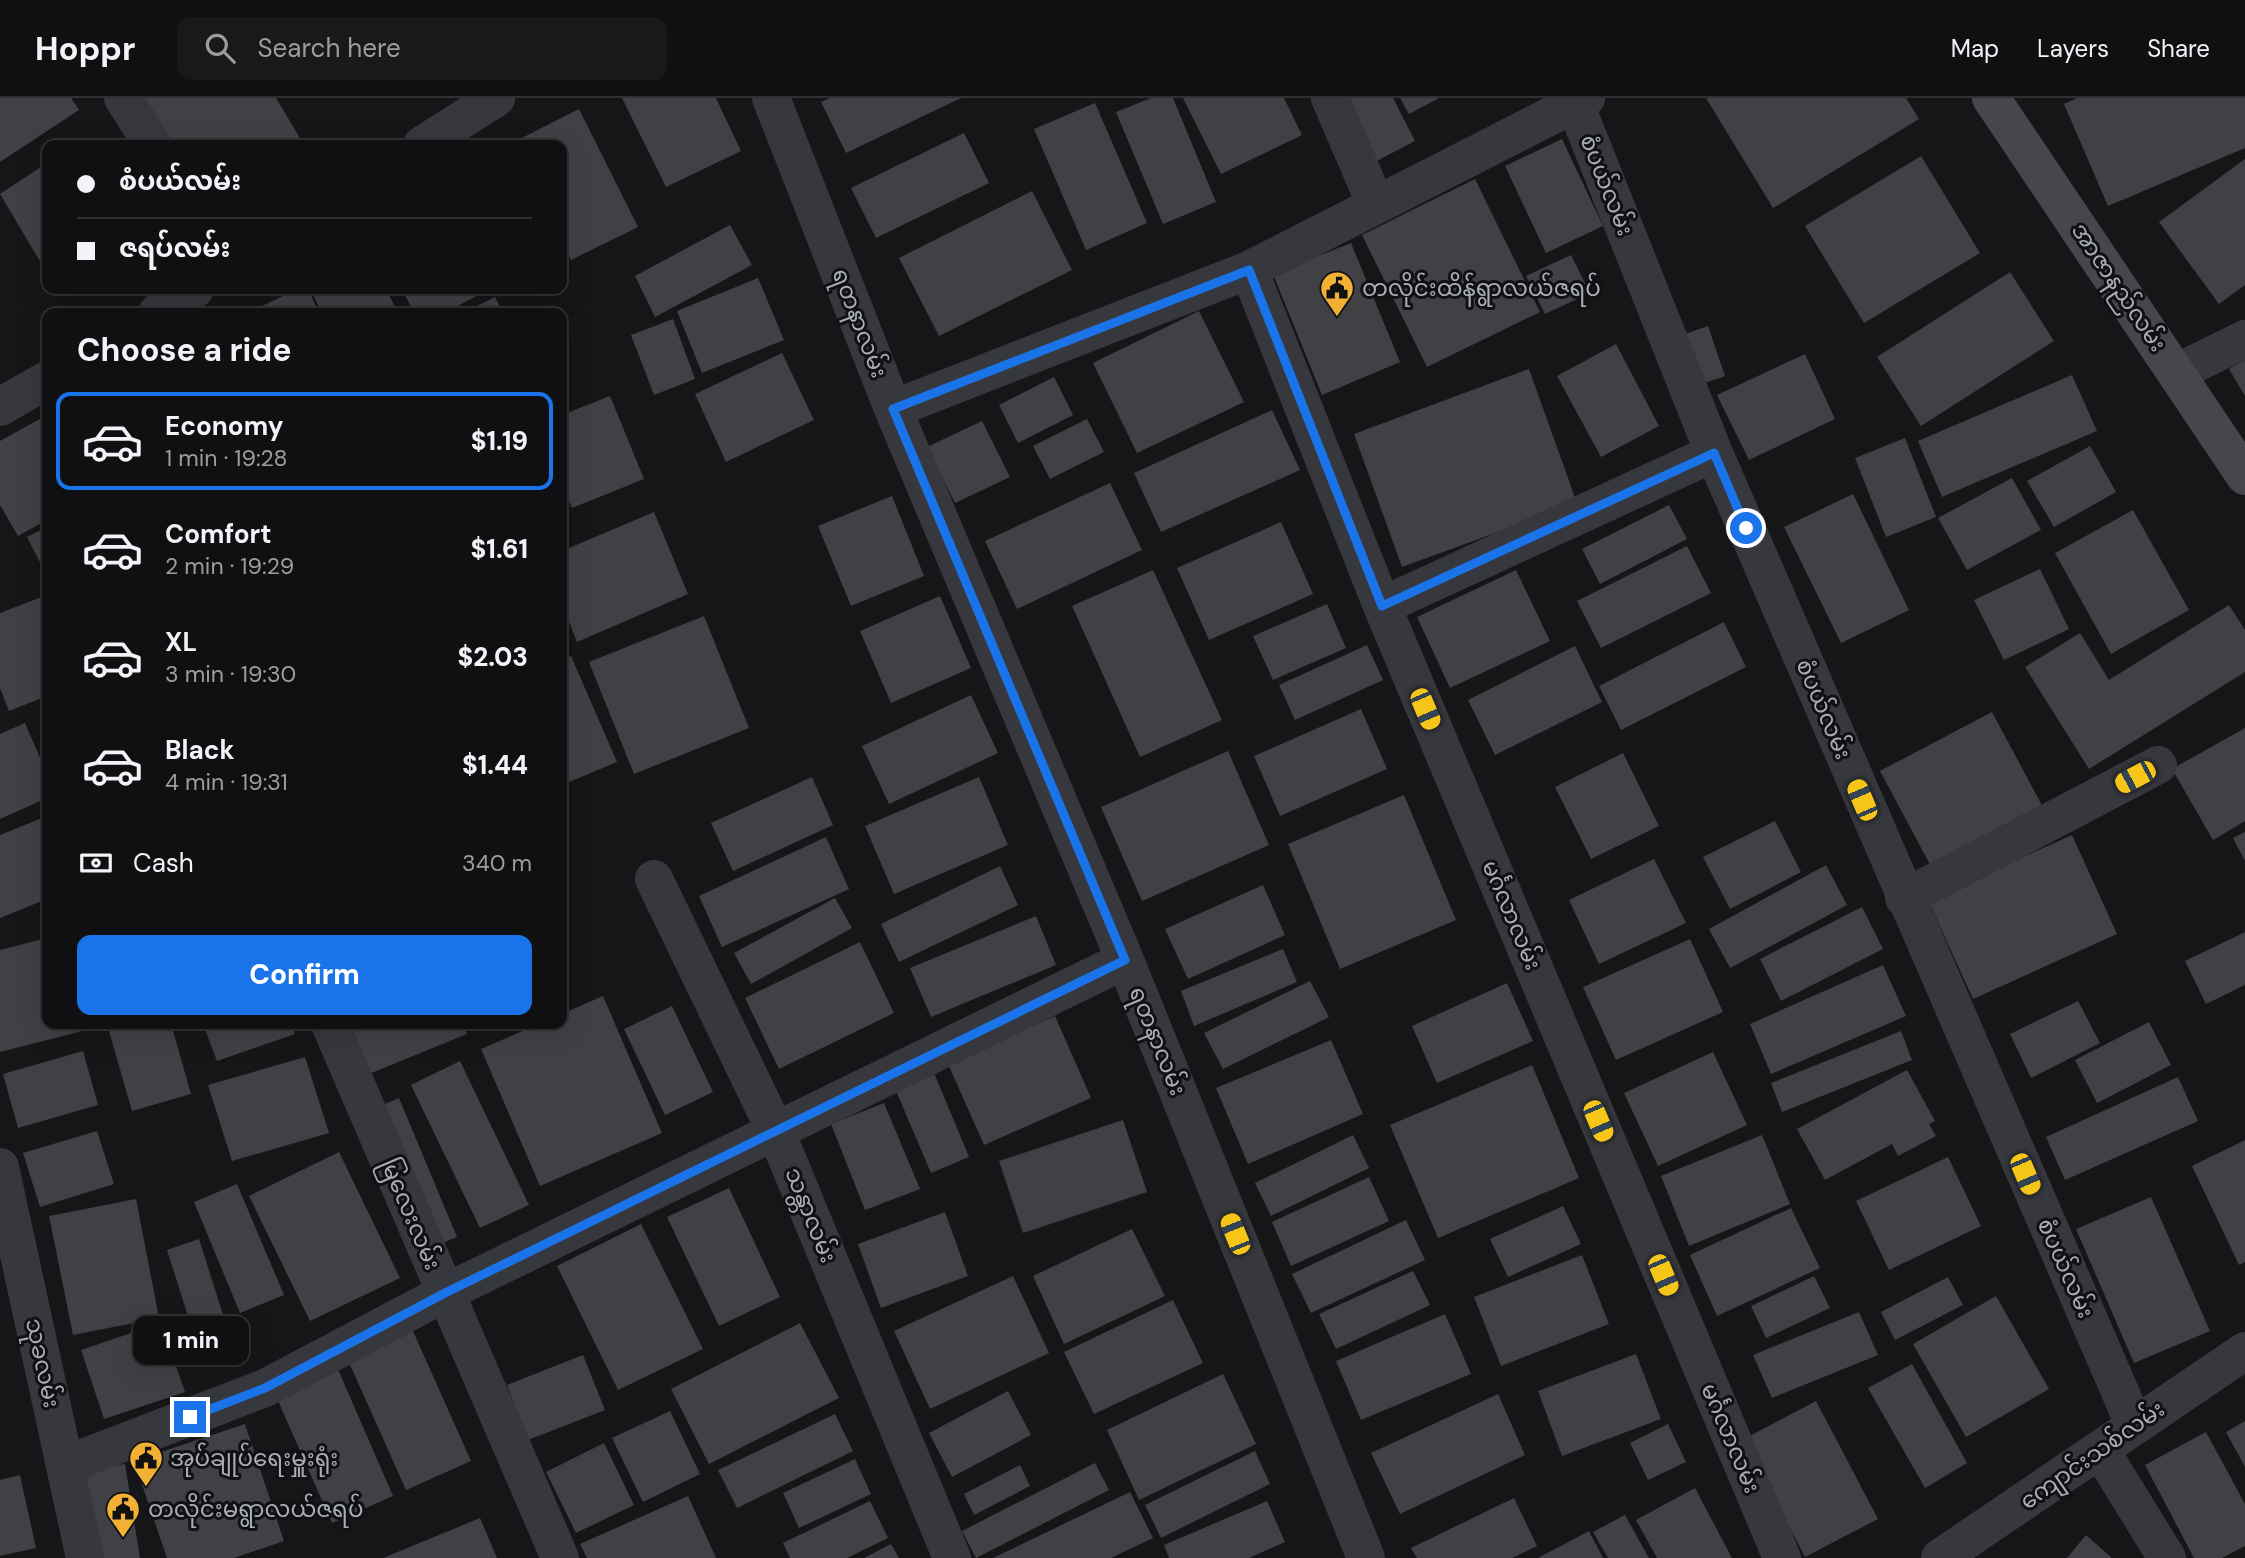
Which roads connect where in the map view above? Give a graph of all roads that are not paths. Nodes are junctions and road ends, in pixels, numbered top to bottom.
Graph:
1 (123, 98) edge
2 (496, 98) edge
3 (771, 98) edge
4 (1330, 98) edge
5 (1992, 98) edge
6 (1581, 101) edge
7 (150, 140) edge
8 (430, 140) edge
9 (1376, 205) junction
10 (1249, 270) junction
11 (187, 294) edge
12 (165, 308) edge
13 (2245, 340) edge
14 (2176, 373) junction
15 (42, 383) edge
16 (0, 407) edge
17 (893, 409) junction
18 (1714, 453) junction
19 (2245, 476) edge
20 (1382, 606) junction
21 (2158, 765) dead end
22 (654, 879) dead end
23 (1904, 898) junction
24 (1125, 960) junction
25 (332, 1029) edge
26 (776, 1132) junction
27 (0, 1167) edge
28 (445, 1293) junction
29 (2245, 1352) edge
30 (2134, 1424) junction
31 (2101, 1451) junction
32 (65, 1465) junction
33 (85, 1558) edge
34 (560, 1558) edge
35 (952, 1558) edge
36 (1366, 1558) edge
37 (1782, 1558) edge
38 (1940, 1558) edge
39 (2167, 1558) edge

1 - 7 street
2 - 8 street
3 - 17 street, ရတနာလမ်း
4 - 9 street
5 - 14 street, အာဇာနည်လမ်း
6 - 9 street
6 - 18 street, စံပယ်လမ်း
9 - 10 street
10 - 17 street
10 - 20 street, မင်္ဂလာလမ်း
11 - 12 street
13 - 14 street
14 - 19 street, အာဇာနည်လမ်း
15 - 16 street
17 - 24 street, ရတနာလမ်း
18 - 20 street
18 - 23 street, စံပယ်လမ်း
20 - 37 street, မင်္ဂလာလမ်း
21 - 23 street
22 - 26 street, သန္တာလမ်း
23 - 30 street, စံပယ်လမ်း
24 - 26 street
24 - 36 street, ရတနာလမ်း
25 - 28 street, မြလေးလမ်း
26 - 28 street
26 - 35 street, သန္တာလမ်း
27 - 32 street, သုခလမ်း
28 - 32 street
28 - 34 street, မြလေးလမ်း
29 - 30 street, ကျောင်းသစ်လမ်း
30 - 31 street, ကျောင်းသစ်လမ်း
31 - 38 street, ကျောင်းသစ်လမ်း
31 - 39 street
32 - 33 street, သုခလမ်း

